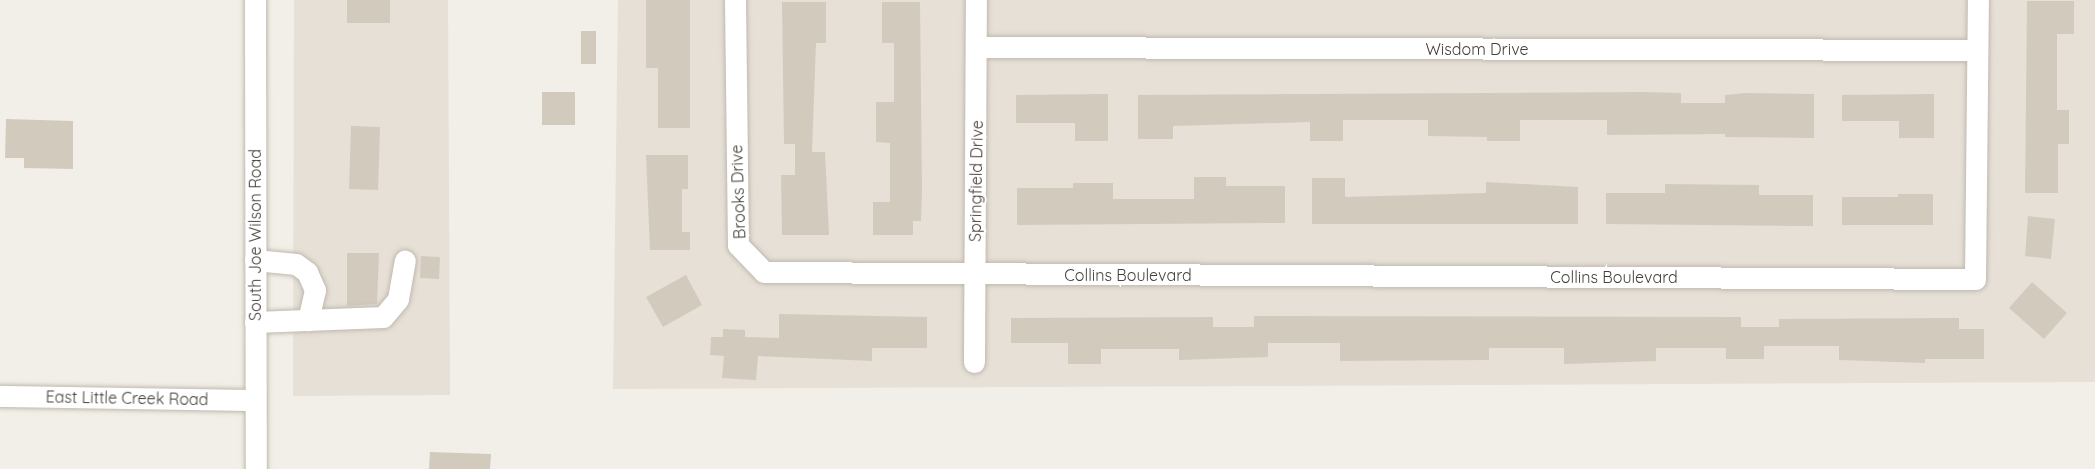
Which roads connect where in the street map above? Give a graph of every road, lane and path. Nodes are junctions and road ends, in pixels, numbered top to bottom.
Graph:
1 (255, 0) edge
2 (735, 0) edge
3 (976, 0) edge
4 (1978, 0) edge
5 (977, 47) junction
6 (1977, 50) junction
7 (255, 260) junction
8 (405, 261) dead end
9 (975, 274) junction
10 (308, 320) junction
11 (255, 322) junction
12 (974, 362) dead end
13 (0, 396) edge
14 (255, 400) junction
15 (256, 469) edge

1 - 7 street, South Joe Wilson Road
2 - 9 street, Brooks Drive
3 - 5 street, Springfield Drive
4 - 6 street, Collins Boulevard
5 - 6 street, Wisdom Drive
5 - 9 street, Springfield Drive
6 - 9 street, Collins Boulevard
7 - 10 street
7 - 11 street, South Joe Wilson Road
8 - 10 street
9 - 12 street, Springfield Drive
10 - 11 street
11 - 14 street, South Joe Wilson Road
13 - 14 street, East Little Creek Road
14 - 15 street, South Joe Wilson Road

